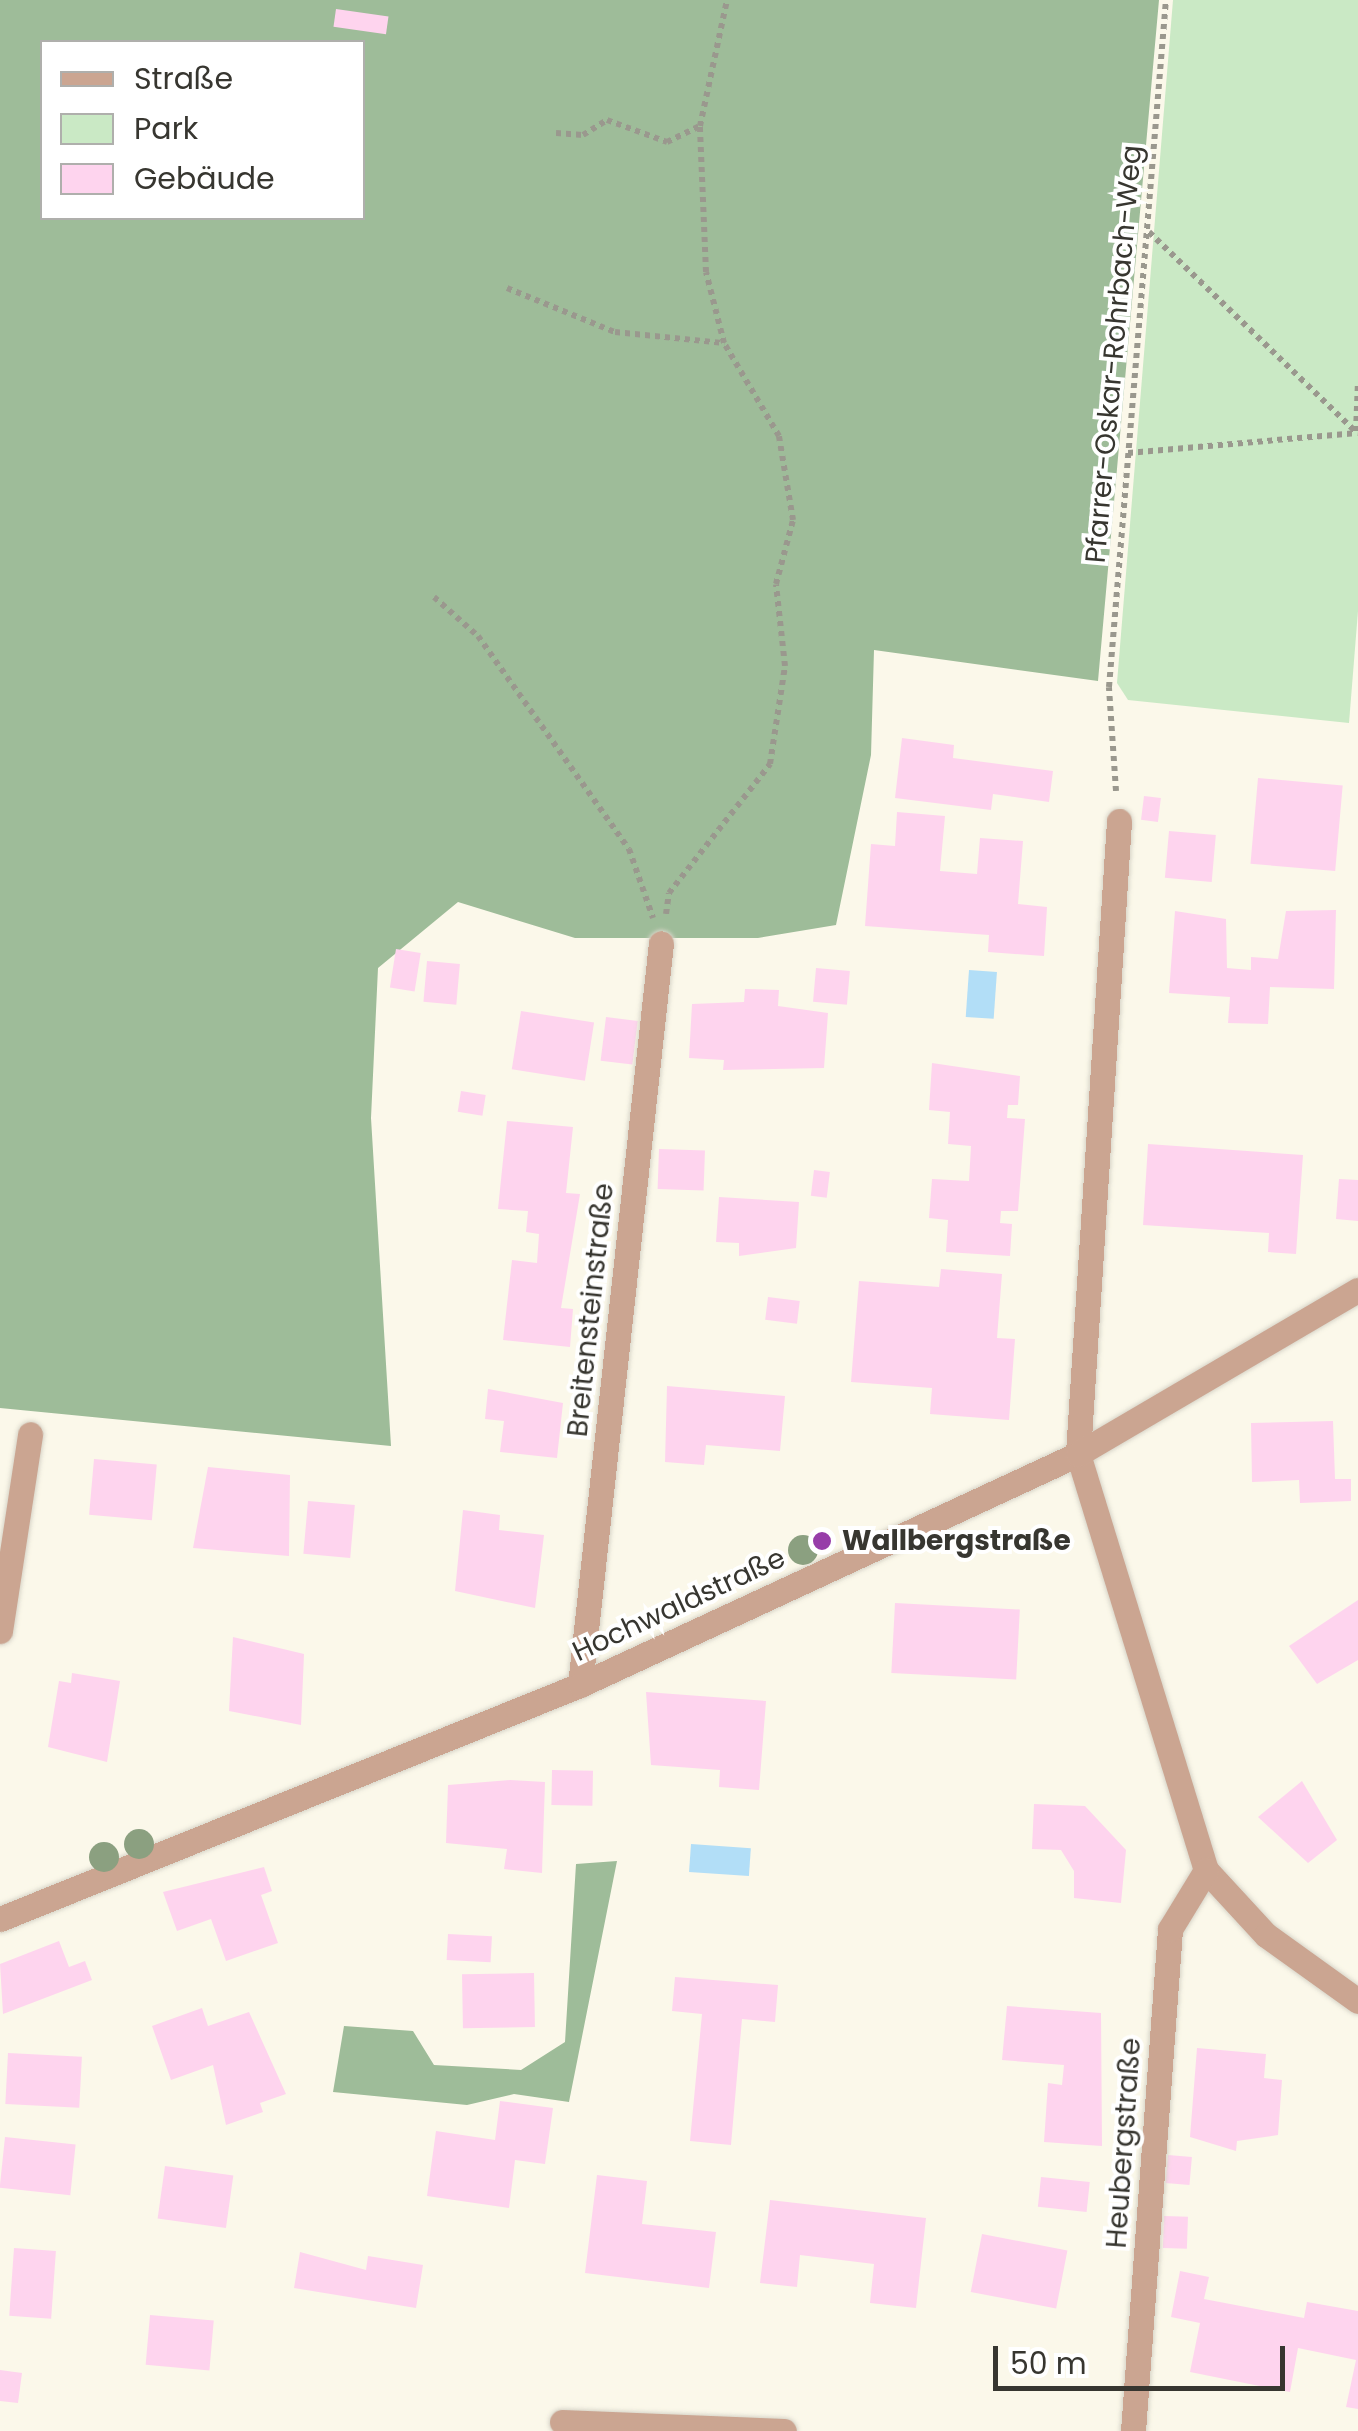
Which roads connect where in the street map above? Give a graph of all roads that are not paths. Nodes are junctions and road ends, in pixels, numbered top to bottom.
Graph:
1 (1119, 820) road end
2 (661, 943) road end
3 (1358, 1290) edge
4 (30, 1434) dead end
5 (1078, 1454) junction
6 (0, 1632) edge
7 (580, 1685) junction
8 (1206, 1870) junction
9 (0, 1919) edge
10 (1358, 2001) edge
11 (562, 2422) dead end
12 (784, 2431) edge
13 (1133, 2431) edge

1 - 5 street
2 - 7 street, Breitensteinstraße
3 - 5 street, Hochwaldstraße
4 - 6 street
5 - 7 street, Hochwaldstraße
5 - 8 street
7 - 9 street, Hochwaldstraße
8 - 10 street
8 - 13 street, Heubergstraße
11 - 12 street

